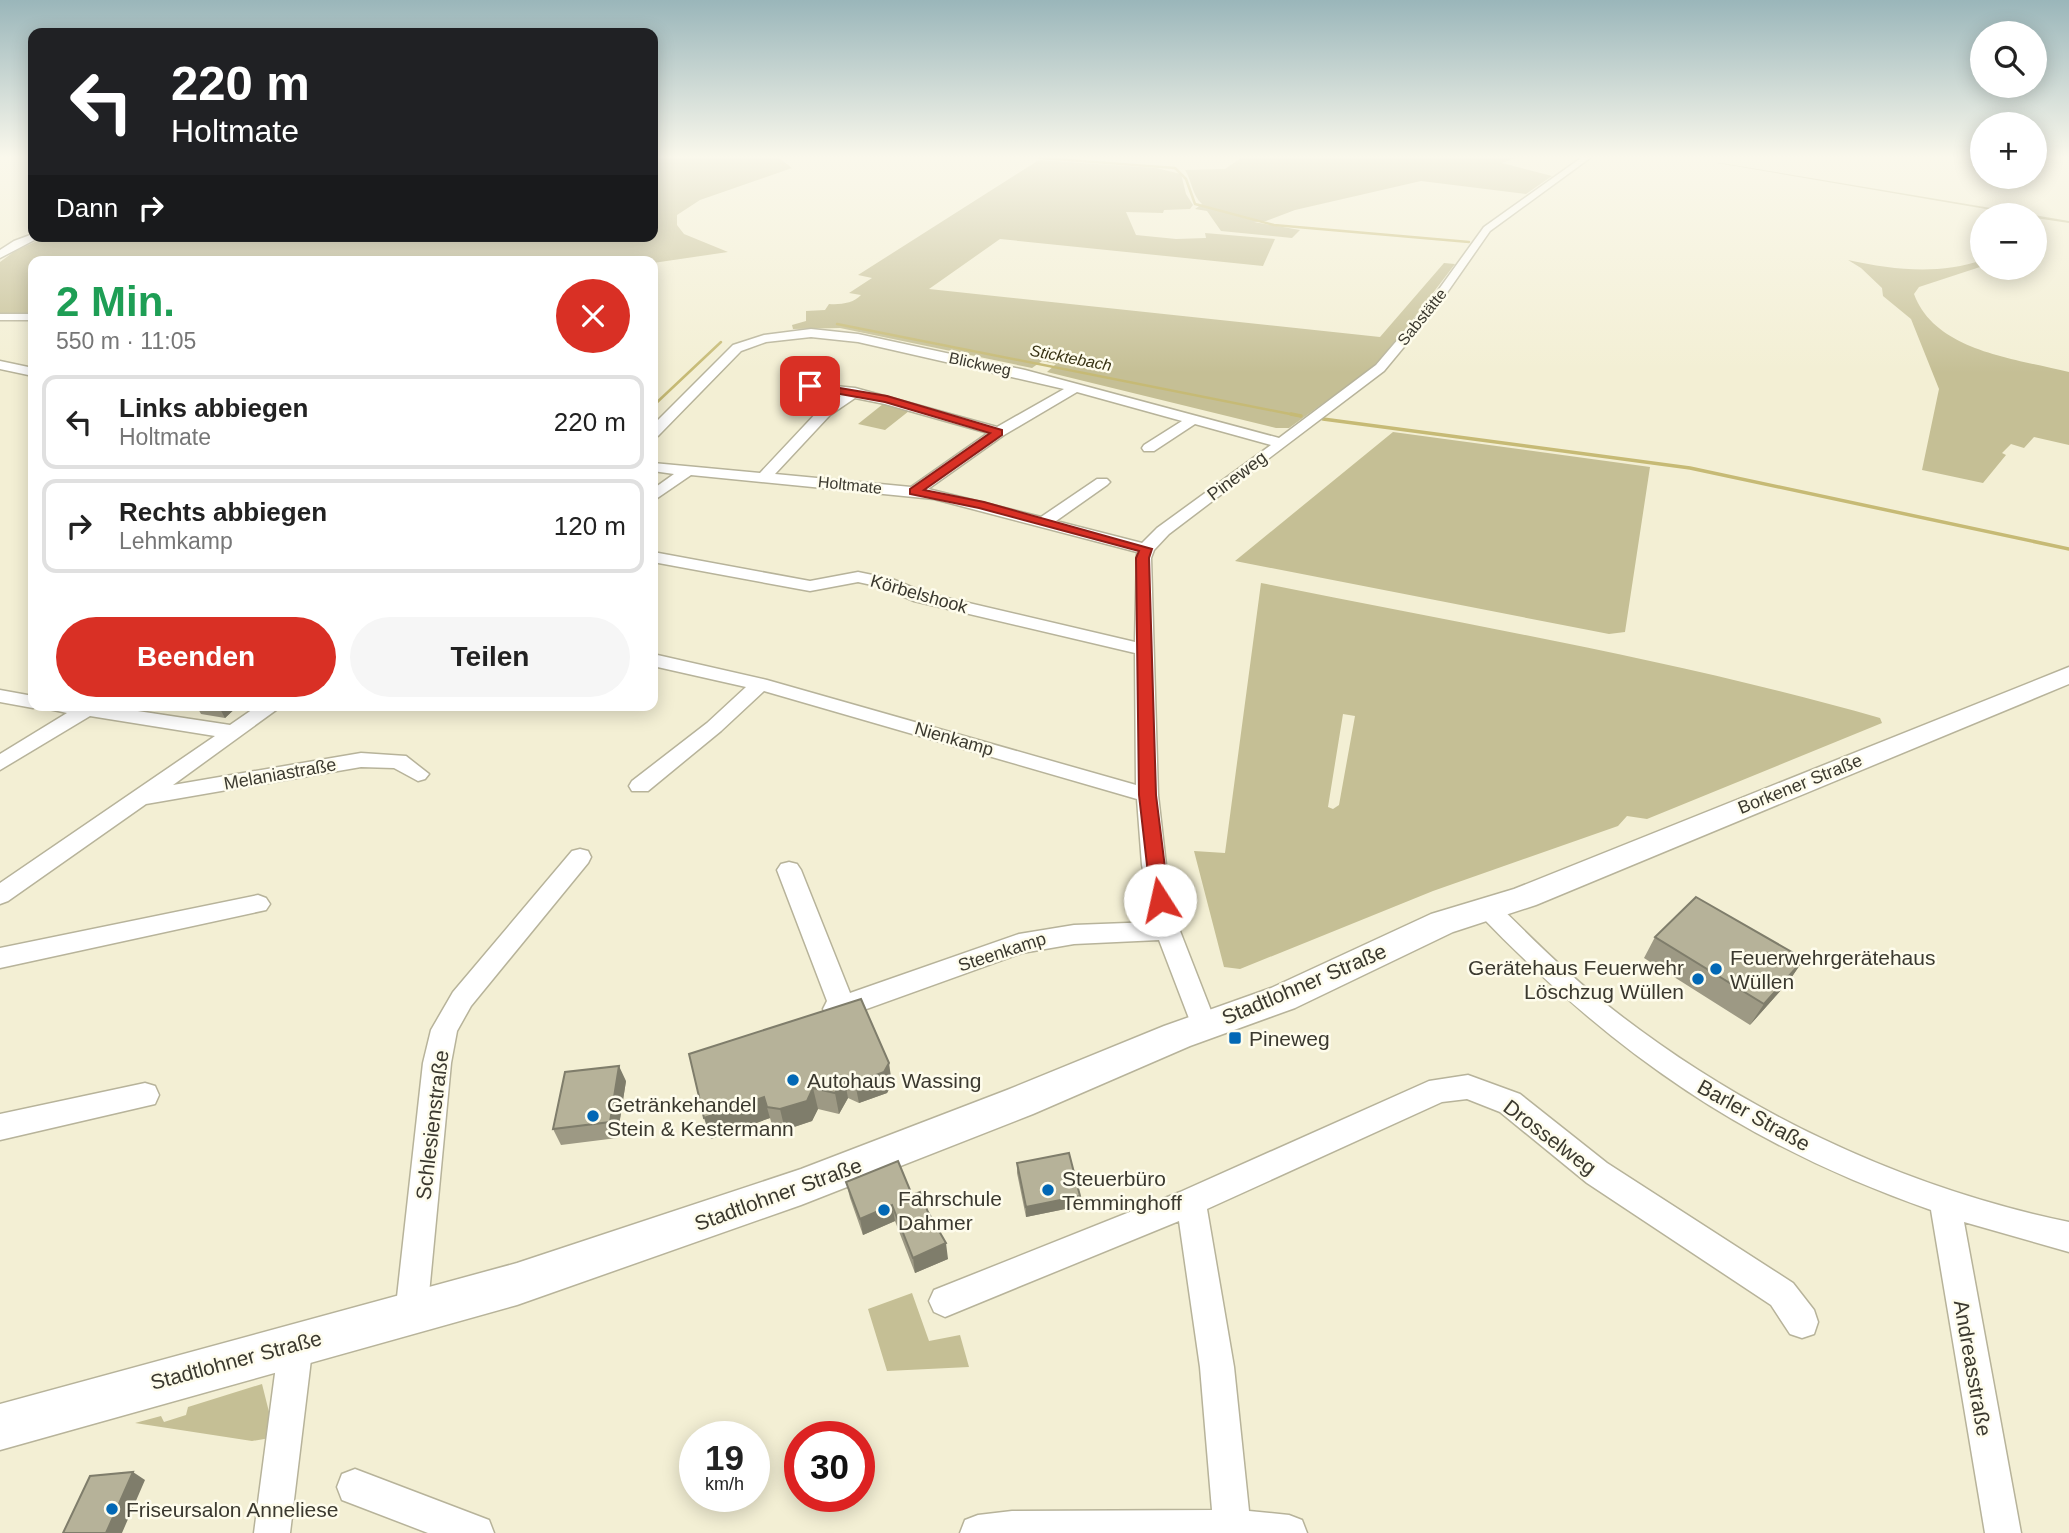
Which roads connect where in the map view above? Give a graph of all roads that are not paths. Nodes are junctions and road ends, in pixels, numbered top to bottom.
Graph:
1 (1487, 230) edge
2 (28, 239) edge
3 (0, 255) edge
4 (0, 317) edge
5 (28, 317) edge
6 (0, 365) edge
7 (28, 371) edge
8 (810, 386) dead end
9 (1076, 387) junction
10 (855, 392) junction
11 (1316, 416) joint
12 (1194, 419) junction
13 (658, 428) edge
14 (999, 432) junction
15 (1281, 443) junction
16 (1149, 448) dead end
17 (658, 467) edge
18 (690, 470) junction
19 (765, 476) junction
20 (1102, 482) dead end
21 (658, 492) edge
22 (914, 492) junction
23 (1043, 523) junction
24 (1146, 549) junction
25 (658, 558) edge
26 (1143, 649) junction
27 (658, 661) edge
28 (2069, 675) edge
29 (760, 684) junction
30 (0, 696) edge
31 (28, 701) edge
32 (84, 711) edge
33 (93, 711) edge
34 (264, 711) edge
35 (233, 732) junction
36 (0, 763) edge
37 (418, 774) dead end
38 (640, 786) dead end
39 (1147, 795) junction
40 (138, 798) junction
41 (580, 857) dead end
42 (789, 870) dead end
43 (1532, 894) joint
44 (0, 895) edge
45 (258, 904) dead end
46 (1488, 909) junction
47 (1168, 931) junction
48 (0, 958) edge
49 (842, 1007) junction
50 (816, 1016) edge
51 (1204, 1026) junction
52 (145, 1095) dead end
53 (0, 1127) edge
54 (1191, 1202) junction
55 (1945, 1202) junction
56 (2069, 1237) edge
57 (945, 1301) dead end
58 (411, 1315) junction
59 (1802, 1322) dead end
60 (296, 1343) junction
61 (0, 1427) edge
62 (355, 1487) dead end
63 (1232, 1530) edge
64 (272, 1533) edge
65 (476, 1533) edge
66 (978, 1533) edge
67 (1289, 1533) edge
68 (2003, 1533) edge

1 - 11 street, Sabstätte
2 - 3 street
4 - 5 street
6 - 7 street
8 - 10 street
9 - 12 street, Blickweg
9 - 13 street, Blickweg
9 - 14 street
10 - 14 street
10 - 19 street
11 - 15 street, Pineweg
12 - 15 street, Blickweg
12 - 16 street
14 - 22 street
15 - 24 street, Pineweg
17 - 18 street, Holtmate
18 - 19 street, Holtmate
18 - 21 street
19 - 22 street, Holtmate
20 - 23 street
22 - 23 street, Holtmate
23 - 24 street, Holtmate
24 - 26 street
25 - 26 street, Körbelshook
26 - 39 street
27 - 29 street, Nienkamp
28 - 43 main road, Borkener Straße
29 - 38 street
29 - 39 street, Nienkamp
30 - 31 street
32 - 36 street
33 - 35 street
34 - 35 street, Melaniastraße
35 - 40 street, Melaniastraße
37 - 40 street, Melaniastraße
39 - 47 street
40 - 44 street, Melaniastraße
41 - 58 street, Schlesienstraße
42 - 49 street
43 - 46 main road, Stadtlohner Straße
45 - 48 street
46 - 51 main road, Stadtlohner Straße
46 - 55 street, Barler Straße
47 - 49 street, Steenkamp
47 - 51 street
49 - 50 street, Steenkamp
51 - 58 main road, Stadtlohner Straße
52 - 53 street
54 - 57 street, Drosselweg
54 - 59 street, Drosselweg
54 - 63 street
55 - 56 street, Barler Straße
55 - 68 street, Andreasstraße
58 - 60 main road, Stadtlohner Straße
60 - 61 main road, Stadtlohner Straße
60 - 64 street
62 - 65 street
63 - 66 street
63 - 67 street

